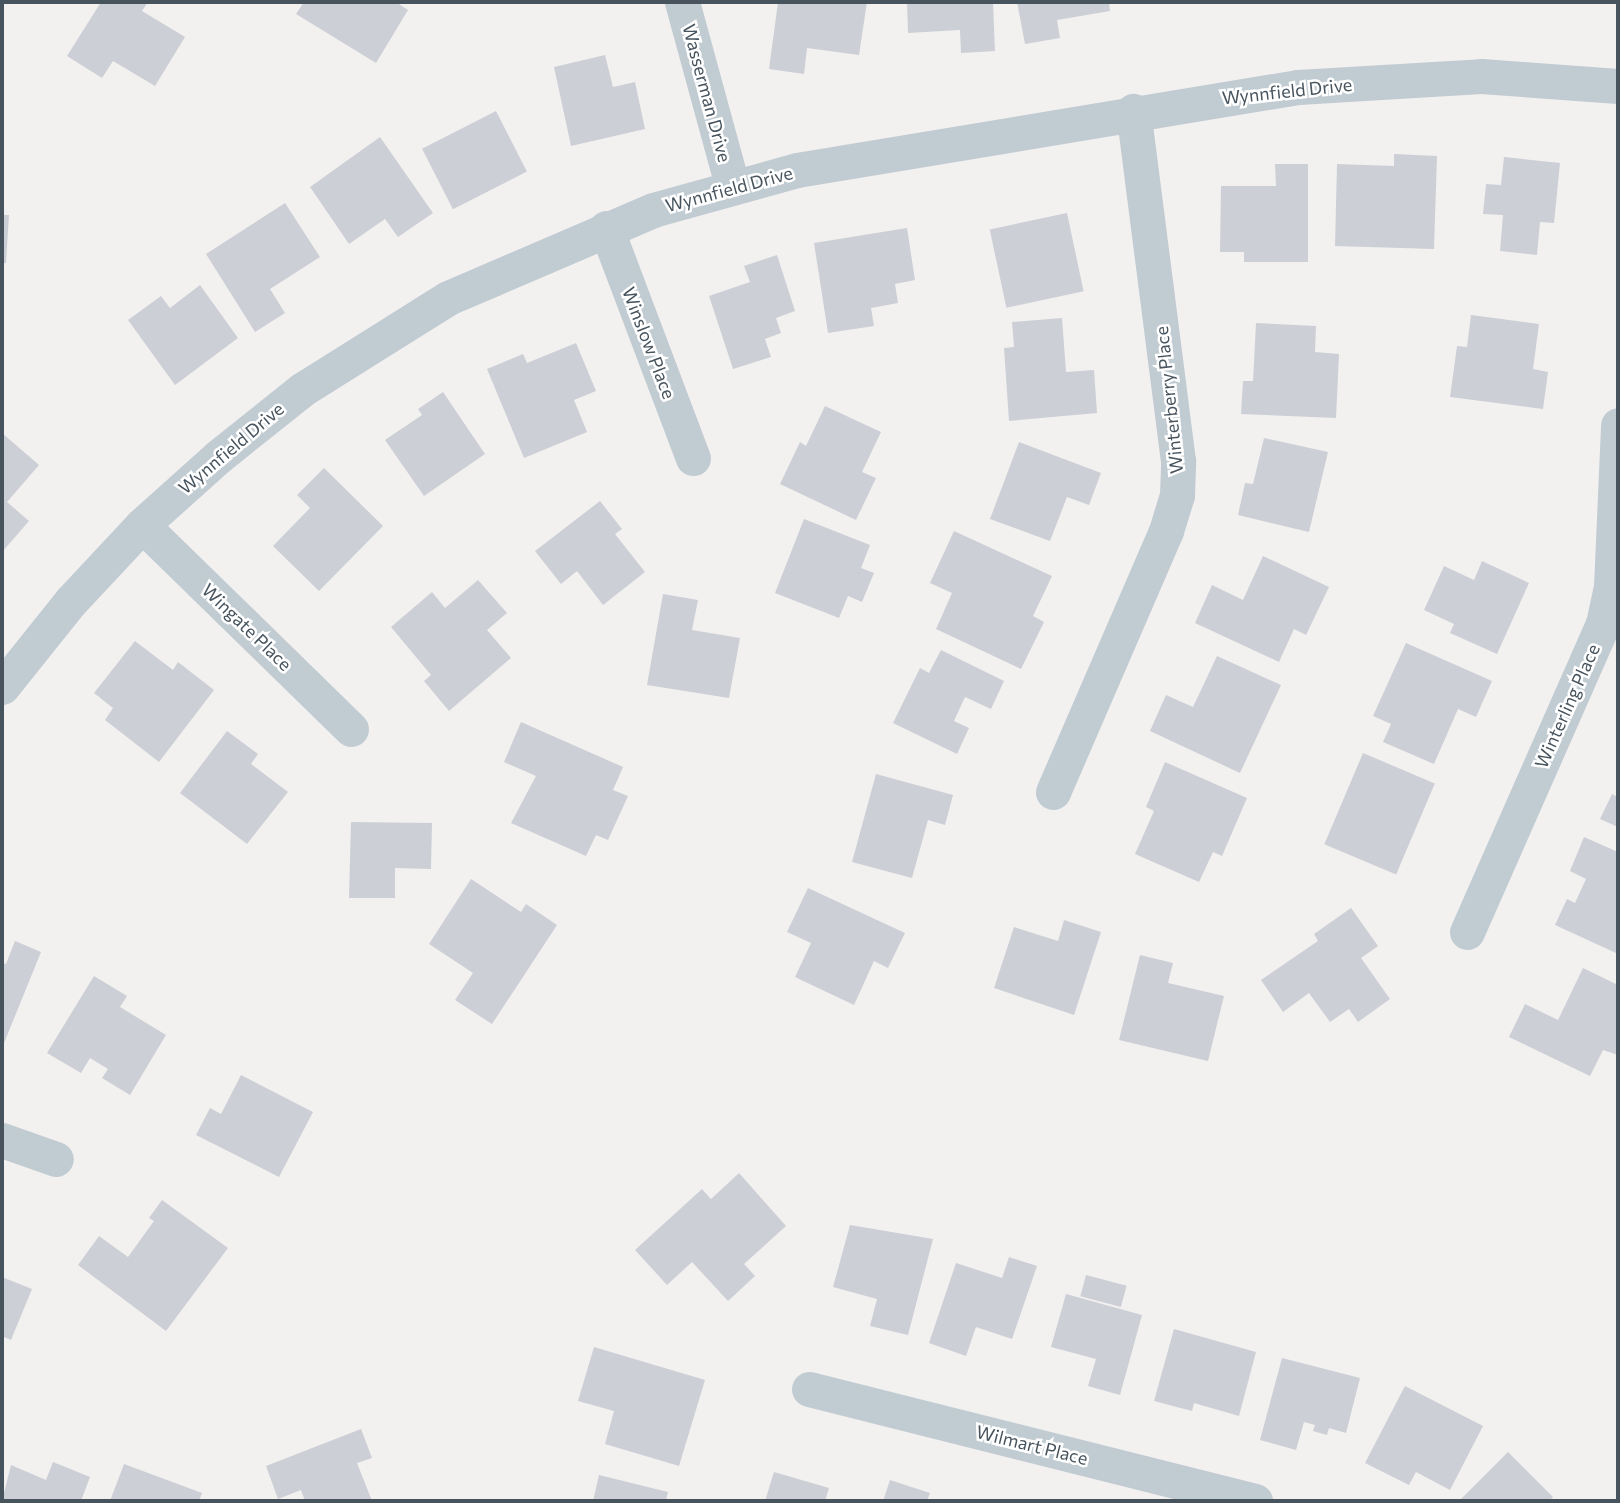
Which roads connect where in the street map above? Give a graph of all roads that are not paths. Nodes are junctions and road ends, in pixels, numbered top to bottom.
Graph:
1 (682, 2) edge
2 (1618, 86) edge
3 (1133, 111) junction
4 (732, 185) junction
5 (606, 228) junction
6 (1618, 425) edge
7 (693, 458) dead end
8 (142, 525) junction
9 (2, 687) edge
10 (351, 729) dead end
11 (1053, 792) dead end
12 (1467, 932) dead end
13 (2, 1140) edge
14 (56, 1159) dead end
15 (809, 1390) dead end
16 (1255, 1501) edge

1 - 4 street, Wasserman Drive
2 - 3 street, Wynnfield Drive
3 - 4 street, Wynnfield Drive
3 - 11 street, Winterberry Place
4 - 5 street, Wynnfield Drive
5 - 7 street, Winslow Place
5 - 8 street, Wynnfield Drive
6 - 12 street, Winterling Place
8 - 9 street, Wynnfield Drive
8 - 10 street, Wingate Place
13 - 14 street
15 - 16 street, Wilmart Place

